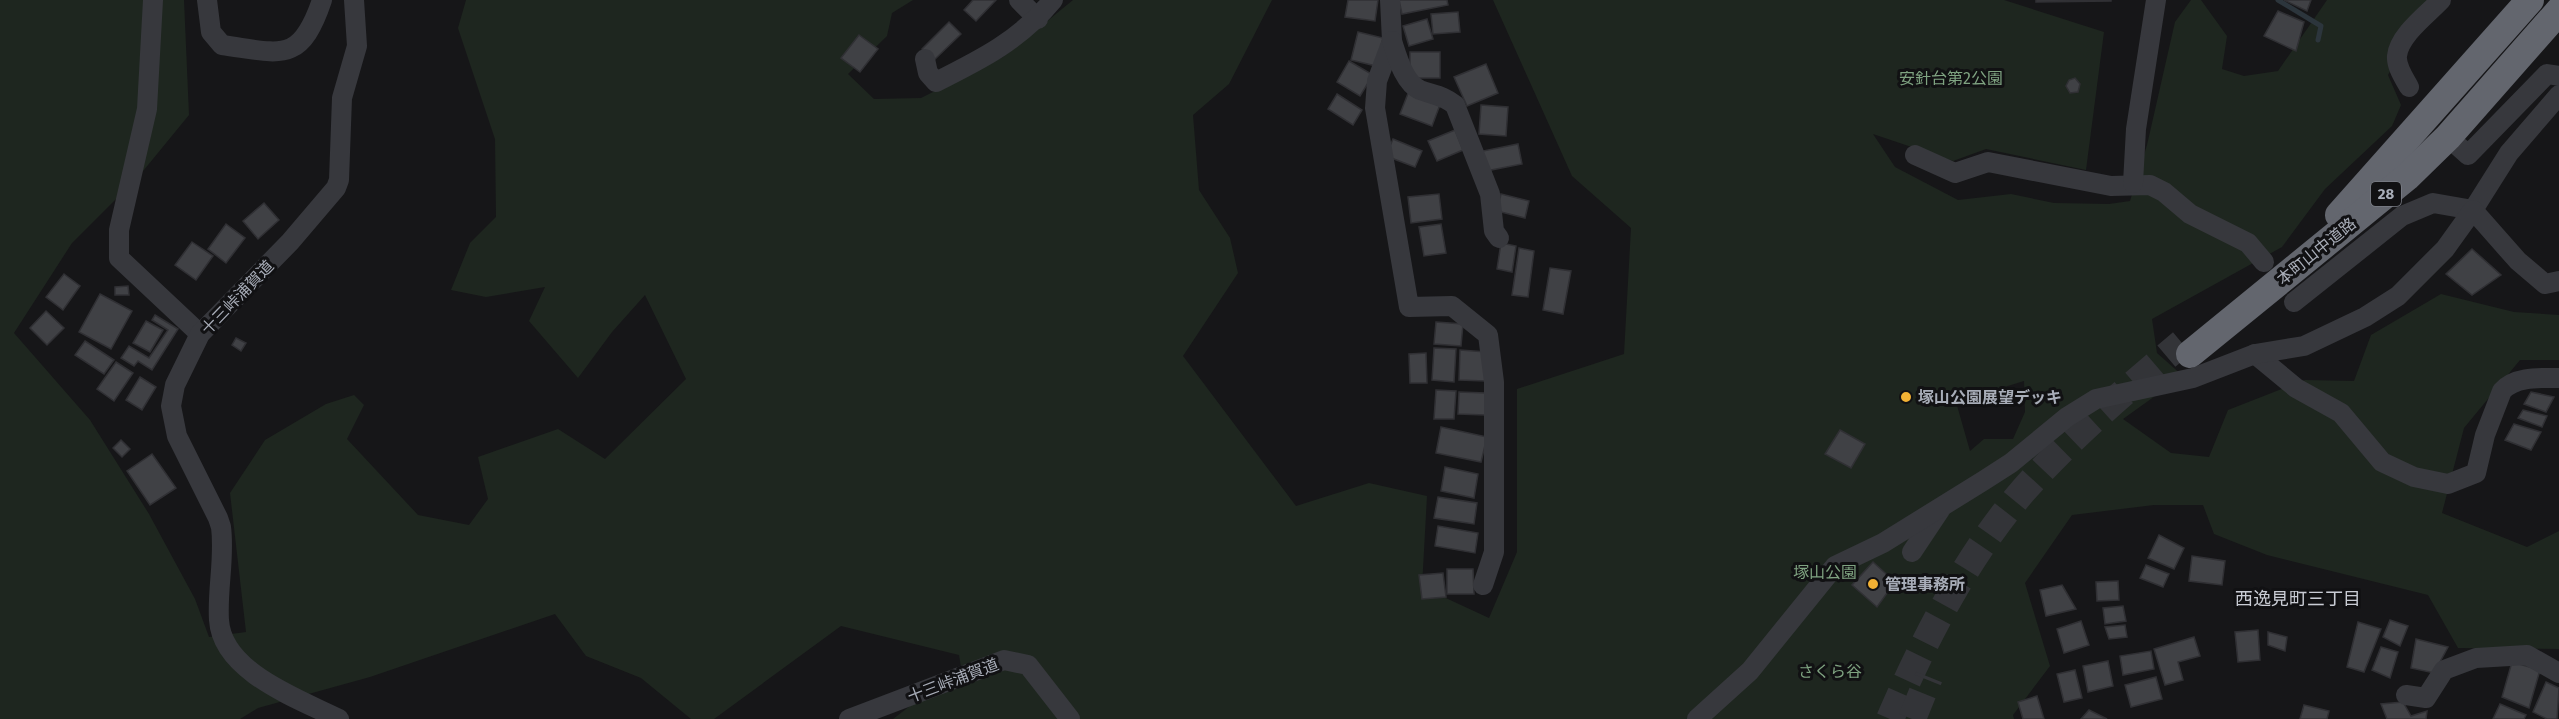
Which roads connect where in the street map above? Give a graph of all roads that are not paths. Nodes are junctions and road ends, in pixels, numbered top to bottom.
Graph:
1 (153, 0) edge
2 (207, 0) edge
3 (322, 0) edge
4 (354, 0) edge
5 (1019, 0) edge
6 (1053, 0) edge
7 (1390, 0) edge
8 (2156, 0) edge
9 (2441, 0) edge
10 (2530, 0) edge
11 (2559, 11) edge
12 (1038, 18) junction
13 (1392, 41) junction
14 (925, 59) dead end
15 (2559, 76) edge
16 (2409, 87) dead end
17 (2559, 95) edge
18 (2448, 137) junction
19 (1915, 155) dead end
20 (2133, 183) junction
21 (2473, 210) junction
22 (1499, 238) dead end
23 (2264, 262) dead end
24 (2559, 281) edge
25 (2294, 302) dead end
26 (200, 334) junction
27 (2255, 354) junction
28 (2559, 378) edge
29 (1945, 503) junction
30 (1912, 552) dead end
31 (1483, 585) dead end
32 (2559, 673) edge
33 (2406, 695) dead end
34 (339, 719) edge
35 (849, 719) edge
36 (1070, 719) edge
37 (1697, 719) edge

1 - 26 street
2 - 3 street
4 - 26 street, 十三峠浦賀道
5 - 12 street
6 - 12 street
7 - 13 street
8 - 20 street
9 - 16 street
10 - 18 highway, 本町山中道路 / 28
11 - 18 highway, 本町山中道路 / 28
12 - 14 street
13 - 22 street
13 - 31 street
15 - 18 street
17 - 21 street
19 - 20 street
20 - 23 street
21 - 24 street
21 - 25 street
21 - 27 street
26 - 34 street, 十三峠浦賀道
27 - 28 street
27 - 29 street
29 - 30 street
29 - 37 street
32 - 33 street
35 - 36 street, 十三峠浦賀道

